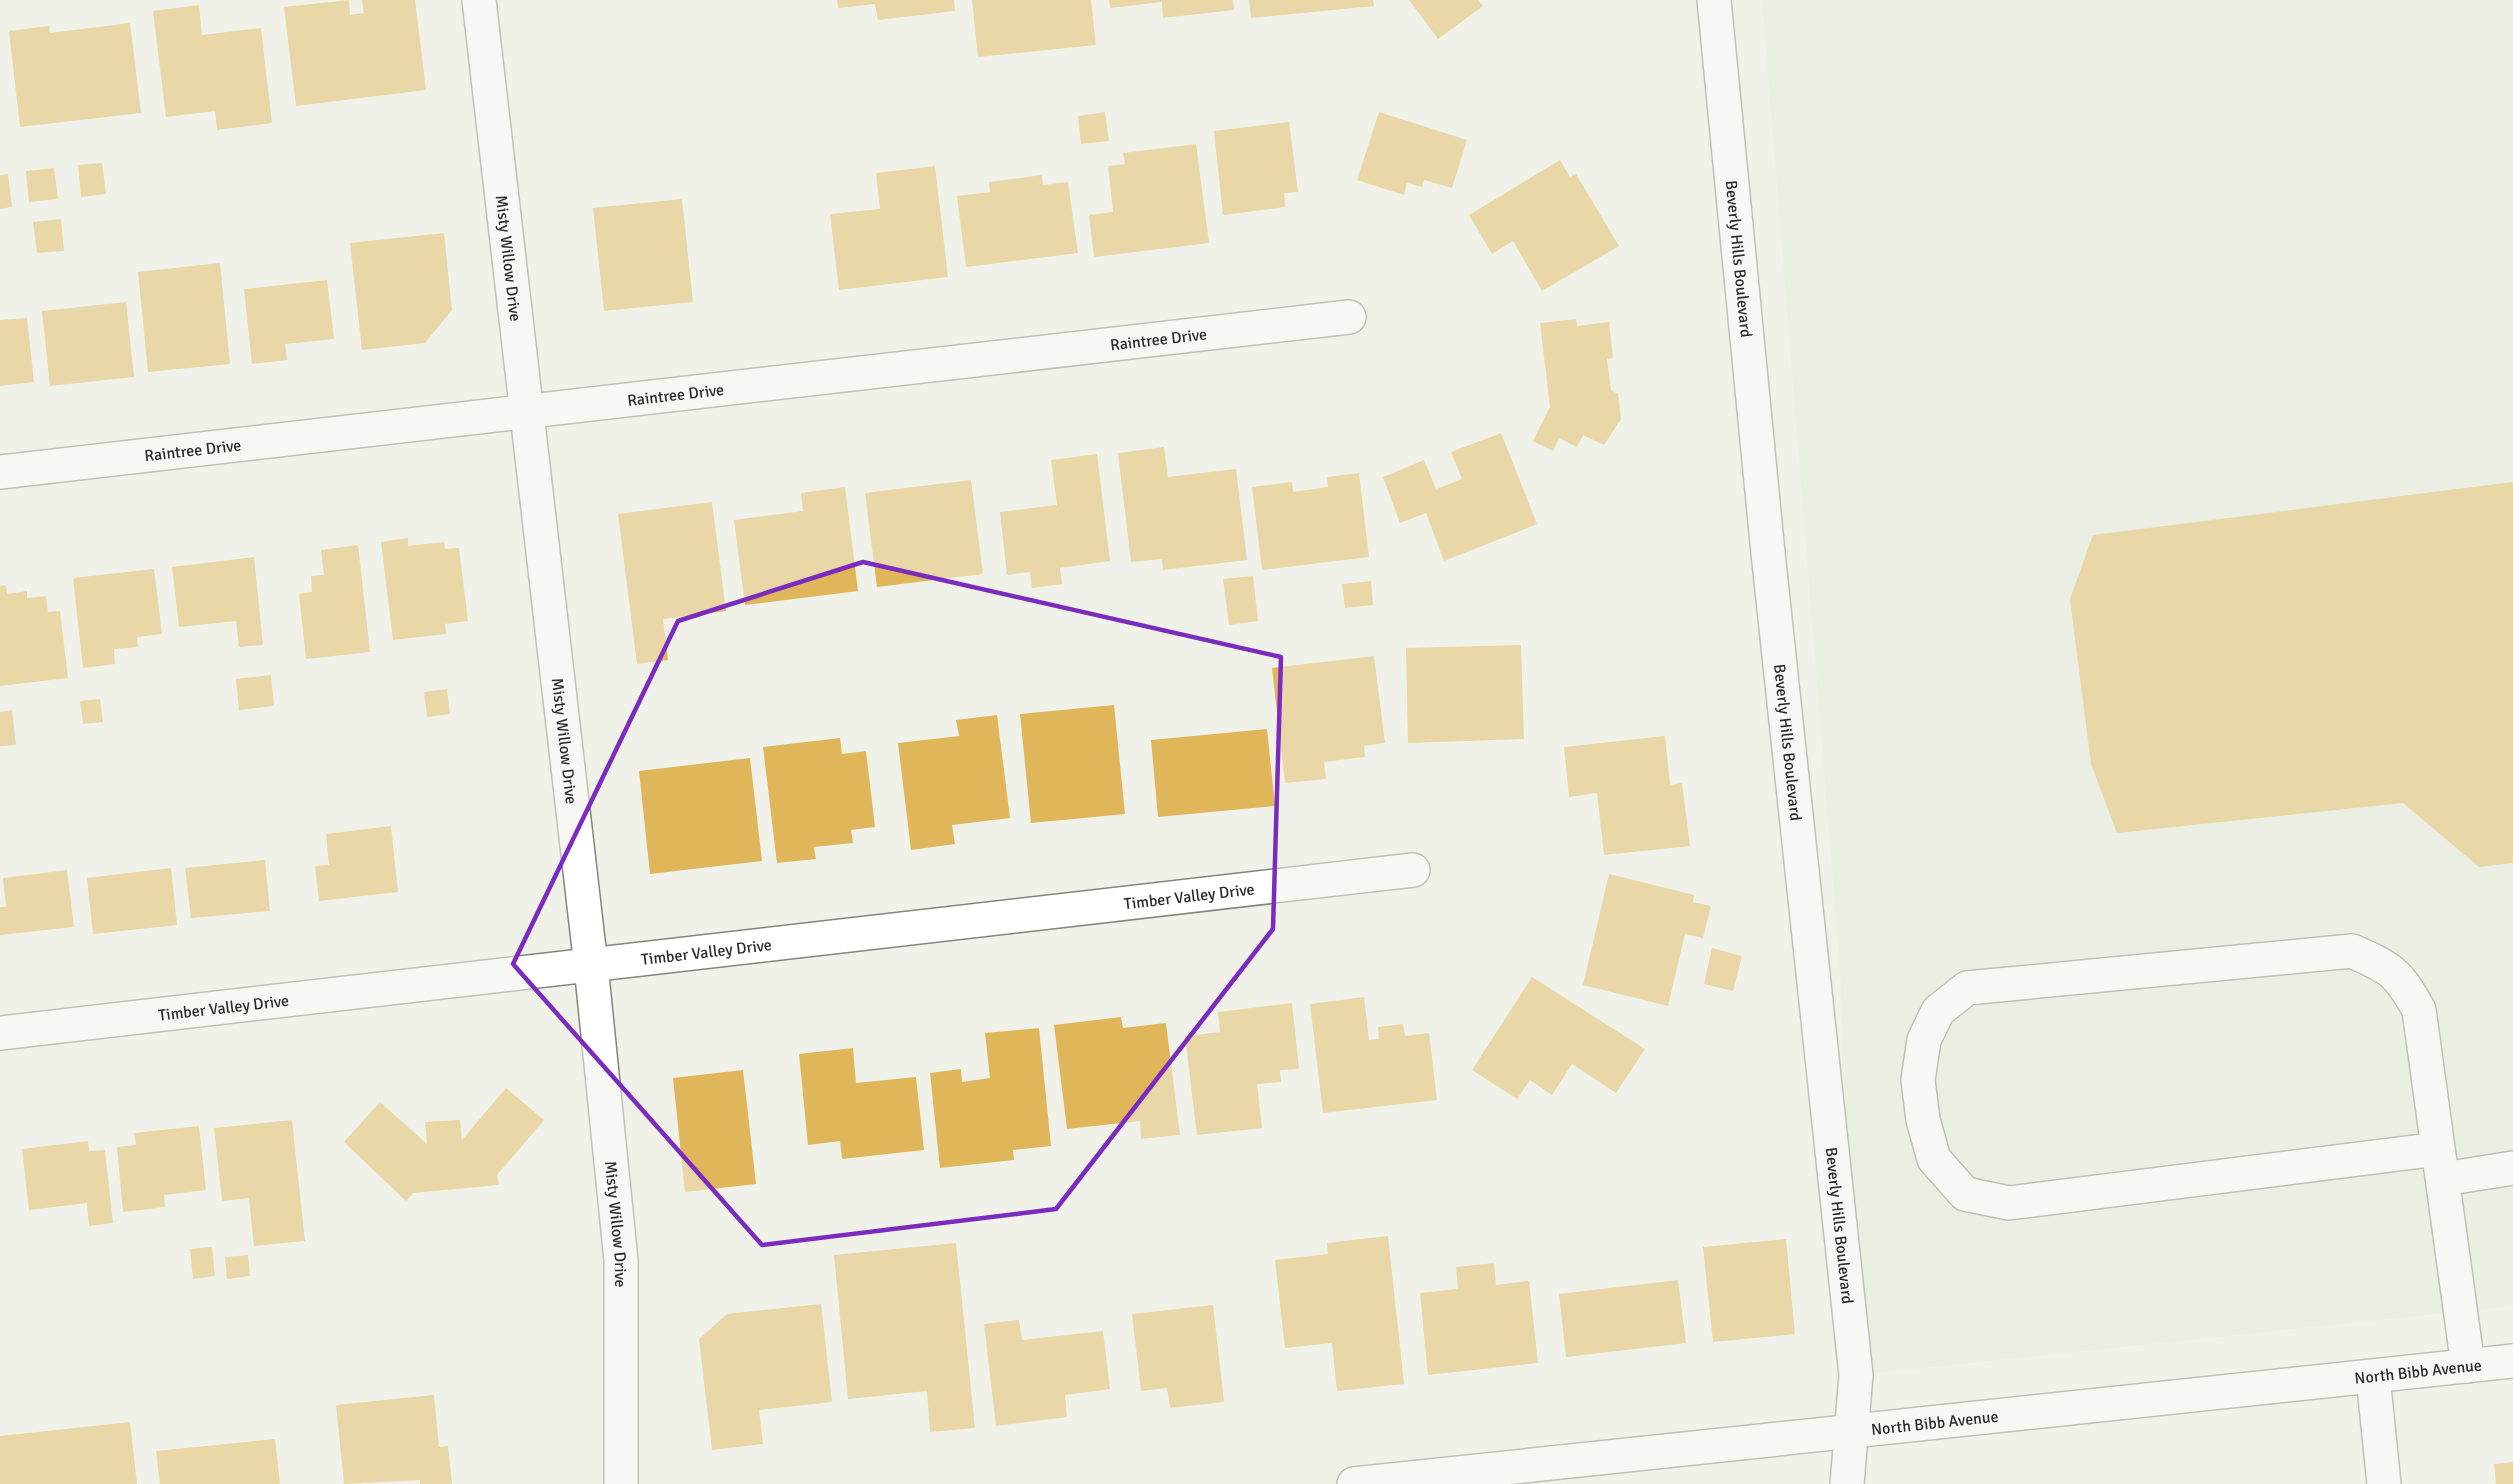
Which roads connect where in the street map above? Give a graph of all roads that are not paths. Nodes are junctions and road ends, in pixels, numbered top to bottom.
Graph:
1 (478, 0) edge
2 (1714, 0) edge
3 (1349, 317) dead end
4 (526, 411) junction
5 (0, 472) edge
6 (1413, 870) dead end
7 (591, 966) junction
8 (0, 1033) edge
9 (2440, 1164) junction
10 (2513, 1168) edge
11 (2513, 1361) edge
12 (2468, 1366) junction
13 (2373, 1377) junction
14 (1853, 1431) junction
15 (621, 1484) edge
16 (1354, 1484) edge
17 (1847, 1484) edge
18 (2384, 1484) edge

1 - 4 street, Misty Willow Drive
2 - 14 street, Beverly Hills Boulevard
3 - 4 street, Raintree Drive
4 - 5 street, Raintree Drive
4 - 7 street, Misty Willow Drive
6 - 7 street, Timber Valley Drive
7 - 8 street, Timber Valley Drive
7 - 15 street, Misty Willow Drive
9 - 9 street
9 - 10 street
9 - 12 street
11 - 12 street, North Bibb Avenue
12 - 13 street, North Bibb Avenue
13 - 14 street, North Bibb Avenue
13 - 18 street
14 - 16 street, North Bibb Avenue
14 - 17 street, Beverly Hills Boulevard

